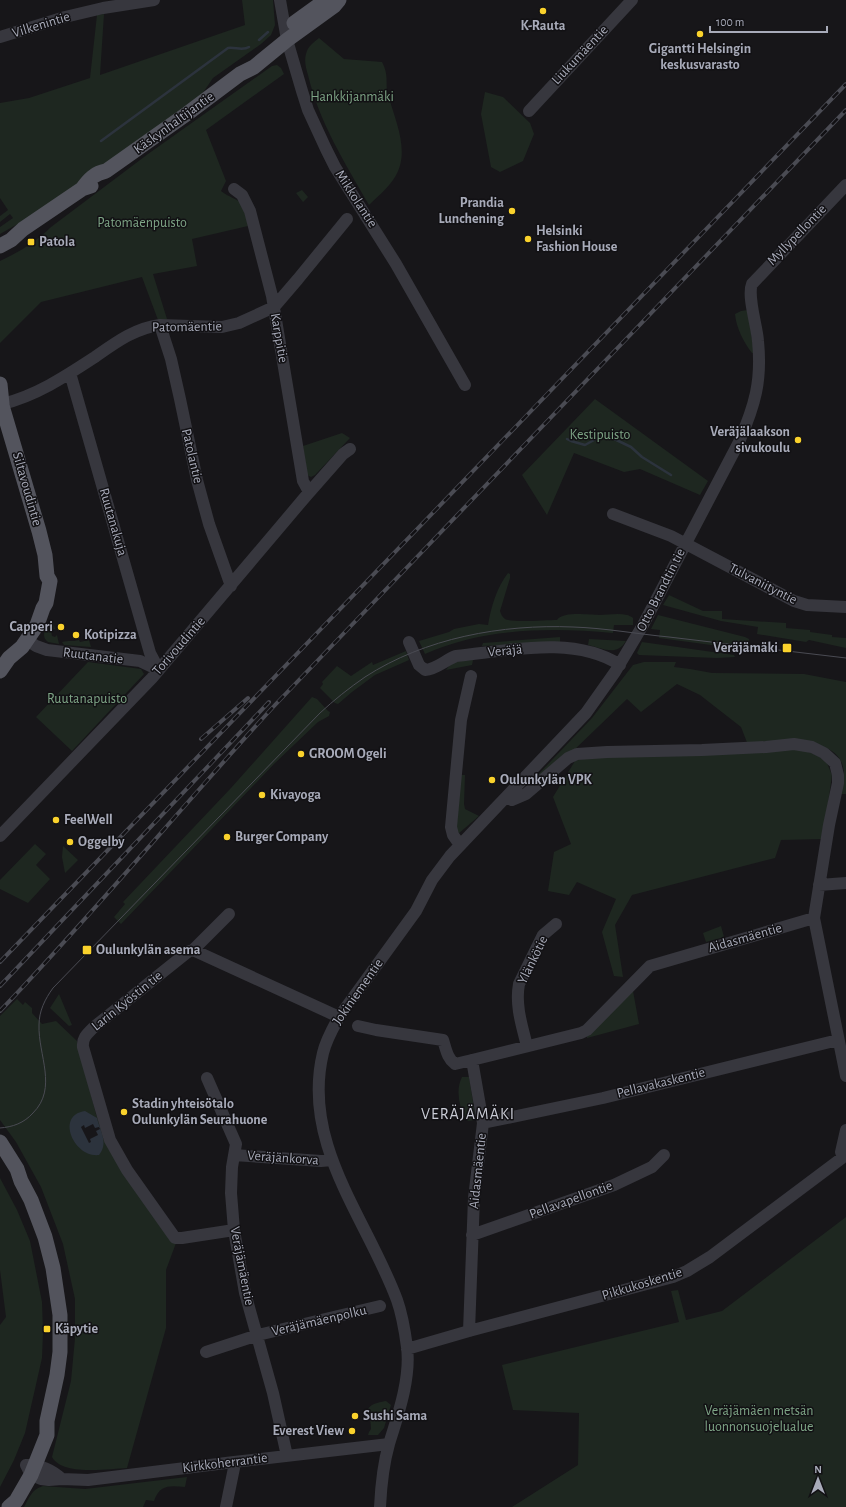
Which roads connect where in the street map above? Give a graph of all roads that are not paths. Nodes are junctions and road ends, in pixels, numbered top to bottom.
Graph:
1 (154, 0) edge
2 (280, 0) edge
3 (326, 0) edge
4 (339, 0) edge
5 (632, 0) edge
6 (286, 35) junction
7 (0, 37) edge
8 (529, 111) dead end
9 (846, 185) edge
10 (234, 189) dead end
11 (347, 219) dead end
12 (23, 229) junction
13 (0, 237) edge
14 (0, 246) edge
15 (750, 287) joint
16 (274, 307) junction
17 (160, 324) junction
18 (70, 373) junction
19 (0, 384) edge
20 (465, 385) dead end
21 (1, 402) edge
22 (350, 449) dead end
23 (309, 492) junction
24 (613, 514) dead end
25 (685, 543) junction
26 (231, 586) junction
27 (846, 607) edge
28 (409, 642) dead end
29 (25, 643) junction
30 (620, 665) junction
31 (159, 670) junction
32 (1, 671) edge
33 (471, 676) dead end
34 (507, 798) junction
35 (0, 836) edge
36 (460, 845) junction
37 (846, 883) edge
38 (819, 885) junction
39 (229, 914) dead end
40 (814, 918) junction
41 (556, 924) dead end
42 (193, 950) junction
43 (338, 1017) junction
44 (358, 1026) dead end
45 (838, 1040) junction
46 (527, 1046) junction
47 (472, 1060) junction
48 (846, 1076) edge
49 (207, 1078) dead end
50 (483, 1123) junction
51 (846, 1130) edge
52 (0, 1142) edge
53 (234, 1155) junction
54 (664, 1155) dead end
55 (844, 1156) edge
56 (0, 1159) edge
57 (332, 1160) junction
58 (21, 1181) junction
59 (234, 1230) junction
60 (472, 1234) junction
61 (380, 1306) dead end
62 (469, 1331) junction
63 (258, 1336) junction
64 (407, 1349) junction
65 (206, 1352) dead end
66 (389, 1444) junction
67 (287, 1456) junction
68 (234, 1462) junction
69 (31, 1468) junction
70 (8, 1507) edge
71 (226, 1507) edge
72 (380, 1507) edge

1 - 7 street, Vilkenintie
2 - 6 street, Mikkolantie
3 - 6 main road, Käskynhaltijantie
4 - 6 main road, Käskynhaltijantie
5 - 8 street, Liukumäentie
6 - 12 main road, Käskynhaltijantie
6 - 20 street, Mikkolantie
9 - 15 street, Myllypellontie
10 - 16 street, Karppitie
11 - 16 street, Patomäentie
12 - 13 main road, Käskynhaltijantie
12 - 14 main road, Käskynhaltijantie
15 - 25 street, Otto Brandtin tie
16 - 17 street, Patomäentie
16 - 23 street, Karppitie
17 - 18 street, Patomäentie
17 - 26 street, Patolantie
18 - 21 street, Patomäentie
18 - 31 street, Ruutanakuja
19 - 21 main road, Siltavoudintie
21 - 29 main road, Siltavoudintie
22 - 23 street, Torivoudintie
23 - 26 street, Torivoudintie
24 - 25 street, Tulvaniityntie
25 - 27 street, Tulvaniityntie
25 - 30 street, Otto Brandtin tie
26 - 31 street, Torivoudintie
28 - 30 street, Veräjä
29 - 31 street, Ruutanatie
29 - 32 main road, Siltavoudintie
30 - 34 street, Otto Brandtin tie
31 - 35 street, Torivoudintie
33 - 36 street
34 - 36 street, Otto Brandtin tie
34 - 38 street
36 - 43 street, Jokiniementie
37 - 38 street
38 - 40 street
39 - 42 street, Larin Kyöstin tie
40 - 45 street
40 - 46 street, Aidasmäentie
41 - 46 street, Ylänkötie
42 - 43 street
42 - 59 street, Larin Kyöstin tie
43 - 57 street, Jokiniementie
44 - 47 street
45 - 48 street
45 - 50 street, Pellavakaskentie
46 - 47 street, Aidasmäentie
47 - 50 street, Aidasmäentie
49 - 53 street, Veräjämäentie
50 - 60 street, Aidasmäentie
51 - 55 street
52 - 58 main road
53 - 57 street, Veräjänkorva
53 - 59 street, Veräjämäentie
54 - 60 street, Pellavapellontie
55 - 62 street, Pikkukoskentie
56 - 58 main road
57 - 64 street, Jokiniementie
58 - 69 main road
59 - 63 street, Veräjämäentie
60 - 62 street, Aidasmäentie
61 - 63 street, Veräjämäenpolku
62 - 64 street, Pikkukoskentie
63 - 65 street, Veräjämäenpolku
63 - 67 street, Veräjämäentie
64 - 66 street, Jokiniementie
66 - 67 street, Kirkkoherrantie
66 - 72 street, Jokiniementie
67 - 68 street, Kirkkoherrantie
68 - 69 street, Kirkkoherrantie
68 - 71 street
69 - 70 main road

